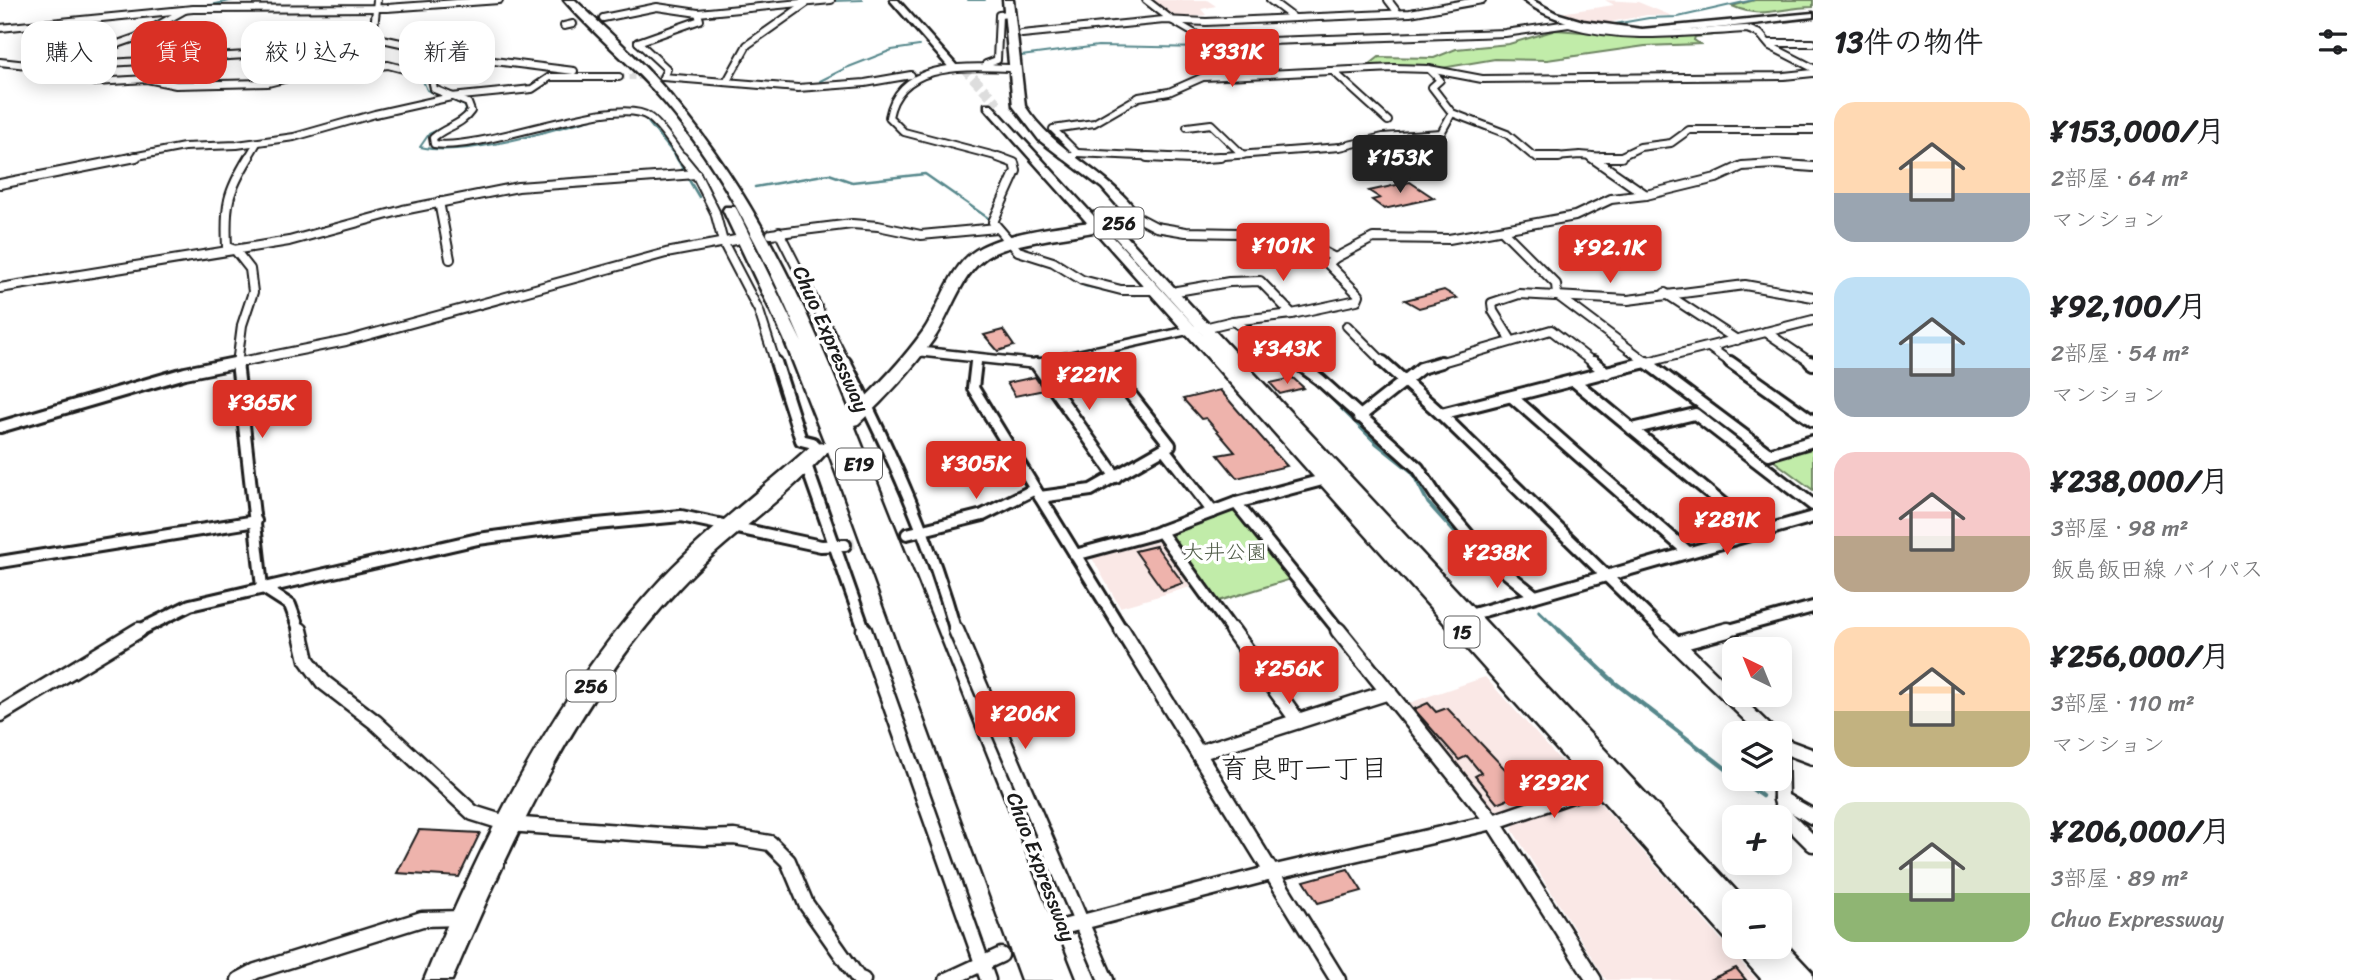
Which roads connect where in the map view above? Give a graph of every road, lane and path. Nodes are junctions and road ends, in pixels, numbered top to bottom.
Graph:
1 (202, 0) edge
2 (377, 0) edge
3 (499, 0) edge
4 (557, 0) edge
5 (569, 0) edge
6 (831, 0) edge
7 (894, 0) edge
8 (902, 0) edge
9 (1146, 0) edge
10 (1270, 0) edge
11 (1388, 0) edge
12 (1482, 0) edge
13 (1527, 0) edge
14 (808, 1) edge
15 (1008, 7) edge
16 (375, 9) junction
17 (185, 10) junction
18 (698, 13) junction
19 (1398, 13) junction
20 (1813, 15) edge
21 (603, 18) tunnel mouth
22 (1294, 18) junction
23 (63, 21) edge
24 (71, 21) edge
25 (374, 21) edge
26 (1173, 21) junction
27 (1570, 22) junction
28 (573, 24) tunnel mouth
29 (21, 26) edge
30 (564, 26) dead end
31 (0, 28) edge
32 (1021, 34) dead end
33 (385, 40) edge
34 (1813, 43) edge
35 (117, 44) edge
36 (1768, 44) junction
37 (241, 55) edge
38 (0, 62) edge
39 (117, 62) edge
40 (21, 64) edge
41 (959, 67) junction
42 (1014, 68) junction
43 (1429, 69) junction
44 (1813, 70) edge
45 (1334, 72) junction
46 (117, 81) edge
47 (727, 81) junction
48 (451, 97) junction
49 (993, 105) tunnel mouth
50 (1452, 113) junction
51 (1388, 121) dead end
52 (1187, 127) dead end
53 (1813, 130) edge
54 (257, 143) junction
55 (1243, 155) junction
56 (1074, 156) junction
57 (1591, 157) junction
58 (1813, 167) edge
59 (696, 174) junction
60 (0, 184) edge
61 (1646, 194) junction
62 (439, 202) junction
63 (1133, 215) junction
64 (1103, 226) junction
65 (997, 228) junction
66 (1502, 230) junction
67 (736, 240) dead end
68 (723, 242) junction
69 (1010, 243) junction
70 (235, 250) junction
71 (1335, 258) junction
72 (450, 259) dead end
73 (0, 288) edge
74 (1154, 290) junction
75 (1177, 291) dead end
76 (1665, 292) junction
77 (1557, 295) junction
78 (1813, 297) edge
79 (1292, 314) junction
80 (1813, 320) edge
81 (1233, 321) junction
82 (1347, 326) dead end
83 (1197, 329) junction
84 (1766, 332) junction
85 (1511, 340) junction
86 (1737, 340) junction
87 (1709, 347) junction
88 (916, 351) junction
89 (1096, 351) junction
90 (976, 359) junction
91 (237, 362) junction
92 (1649, 362) junction
93 (1036, 364) junction
94 (1813, 364) edge
95 (1607, 373) junction
96 (1574, 381) junction
97 (1403, 382) junction
98 (1511, 397) junction
99 (868, 406) junction
100 (1441, 414) junction
101 (1359, 417) junction
102 (852, 420) dead end
103 (1813, 421) edge
104 (0, 427) edge
105 (1632, 429) junction
106 (1813, 441) edge
107 (1164, 449) junction
108 (814, 453) junction
109 (1116, 477) junction
110 (1332, 478) junction
111 (1037, 493) junction
112 (1236, 503) junction
113 (1813, 505) edge
114 (1213, 512) junction
115 (1813, 517) edge
116 (256, 521) junction
117 (732, 526) junction
118 (924, 531) junction
119 (1160, 531) junction
120 (1757, 532) junction
121 (907, 534) tunnel mouth
122 (839, 545) junction
123 (1688, 552) junction
124 (1075, 555) junction
125 (0, 562) edge
126 (1604, 575) junction
127 (262, 587) junction
128 (1535, 596) junction
129 (1813, 607) edge
130 (1460, 618) junction
131 (1676, 644) junction
132 (1389, 692) junction
133 (0, 714) edge
134 (1298, 721) junction
135 (1756, 721) edge
136 (1792, 749) edge
137 (1198, 753) junction
138 (1813, 757) edge
139 (1611, 782) junction
140 (1781, 791) edge
141 (1781, 799) junction
142 (1813, 817) edge
143 (1493, 822) junction
144 (508, 824) junction
145 (1813, 844) edge
146 (1271, 873) junction
147 (1722, 893) edge
148 (1722, 916) edge
149 (465, 918) junction
150 (1079, 921) junction
151 (1063, 927) dead end
152 (1001, 955) dead end
153 (1759, 959) edge
154 (1784, 959) edge
155 (982, 963) junction
156 (239, 980) edge
157 (438, 980) edge
158 (863, 980) edge
159 (947, 980) edge
160 (988, 980) edge
161 (1035, 980) edge
162 (1060, 980) edge
163 (1106, 980) edge
164 (1338, 980) edge
165 (1594, 980) edge
166 (1778, 980) edge
167 (1804, 980) edge

1 - 23 street
2 - 16 street
3 - 16 street
4 - 161 highway, Chuo Expressway / E19
5 - 162 highway, Chuo Expressway / E19
6 - 14 street
7 - 41 main road
8 - 41 main road
9 - 26 street
10 - 22 street
11 - 19 street
12 - 19 street
13 - 27 street
14 - 18 street
14 - 47 street
15 - 41 street
15 - 42 highway, 256
16 - 17 street
16 - 25 street
17 - 24 street
17 - 35 street
18 - 21 street
18 - 47 street
19 - 22 street
20 - 27 street
22 - 26 street
26 - 27 street
26 - 32 street
27 - 36 street
28 - 30 street
29 - 31 street
33 - 48 street
34 - 36 street
36 - 44 street
37 - 39 street
38 - 40 street
41 - 47 street
42 - 56 highway, 256
42 - 65 street
43 - 44 street
43 - 45 street
43 - 50 street
45 - 51 street
45 - 56 street
46 - 48 street
48 - 54 street
48 - 59 street
49 - 64 main road, 15
50 - 55 street
50 - 57 street
52 - 55 street
53 - 57 street
54 - 60 street
54 - 70 street
55 - 56 street
56 - 63 highway, 256
57 - 61 street
58 - 61 street
59 - 62 street
59 - 68 street
61 - 66 street
62 - 70 street
62 - 72 street
63 - 64 highway, 256
63 - 71 street
64 - 69 highway, 256
64 - 74 main road, 15
64 - 83 main road, 15
65 - 69 street
65 - 99 street
66 - 71 street
66 - 77 street
67 - 68 street
68 - 91 street
68 - 108 street
69 - 74 street
69 - 88 highway, 256
70 - 73 street
70 - 91 street
71 - 79 street
74 - 83 main road, 15
75 - 79 street
76 - 77 street
76 - 78 street
76 - 86 street
77 - 85 street
77 - 92 street
79 - 81 street
80 - 84 street
81 - 83 street
81 - 101 street
82 - 97 street
83 - 89 street
83 - 110 main road, 15
84 - 86 street
84 - 94 street
85 - 95 street
85 - 97 street
86 - 87 street
87 - 92 street
87 - 103 street
88 - 90 street
88 - 99 highway, 256
89 - 93 street
89 - 107 street
90 - 93 street
90 - 111 street
91 - 104 street
91 - 116 street
92 - 95 street
92 - 106 street
93 - 109 street
95 - 96 street
96 - 98 street
96 - 105 street
97 - 100 street
97 - 101 street
98 - 100 street
98 - 123 street
99 - 102 highway, 256
99 - 118 street
100 - 126 street
101 - 128 street
105 - 113 street
105 - 120 street
107 - 109 street
107 - 114 street
108 - 117 highway, 256
108 - 122 street
109 - 111 street
110 - 112 street
110 - 130 main road, 15
111 - 118 street
111 - 124 street
112 - 114 street
112 - 132 street
114 - 119 street
115 - 120 street
116 - 125 street
116 - 127 street
117 - 122 street
117 - 127 street
117 - 144 highway, 256
118 - 121 street
118 - 150 street
119 - 124 street
119 - 134 street
120 - 123 street
122 - 155 street
123 - 126 street
124 - 137 street
126 - 128 street
126 - 131 street
127 - 133 street
127 - 144 street
128 - 130 street
129 - 131 street
130 - 139 main road, 15
131 - 135 street
132 - 134 street
132 - 143 street
134 - 137 street
136 - 138 street
137 - 146 street
139 - 143 street
139 - 147 main road, 15
139 - 148 main road, 15
140 - 141 street
141 - 142 street
141 - 145 street
143 - 146 street
143 - 165 street
144 - 149 highway, 256
144 - 158 street
146 - 150 street
146 - 164 street
149 - 156 street
149 - 157 highway, 256
150 - 151 street
150 - 163 street
152 - 155 street
153 - 166 main road
154 - 167 main road
155 - 159 street
155 - 160 street

